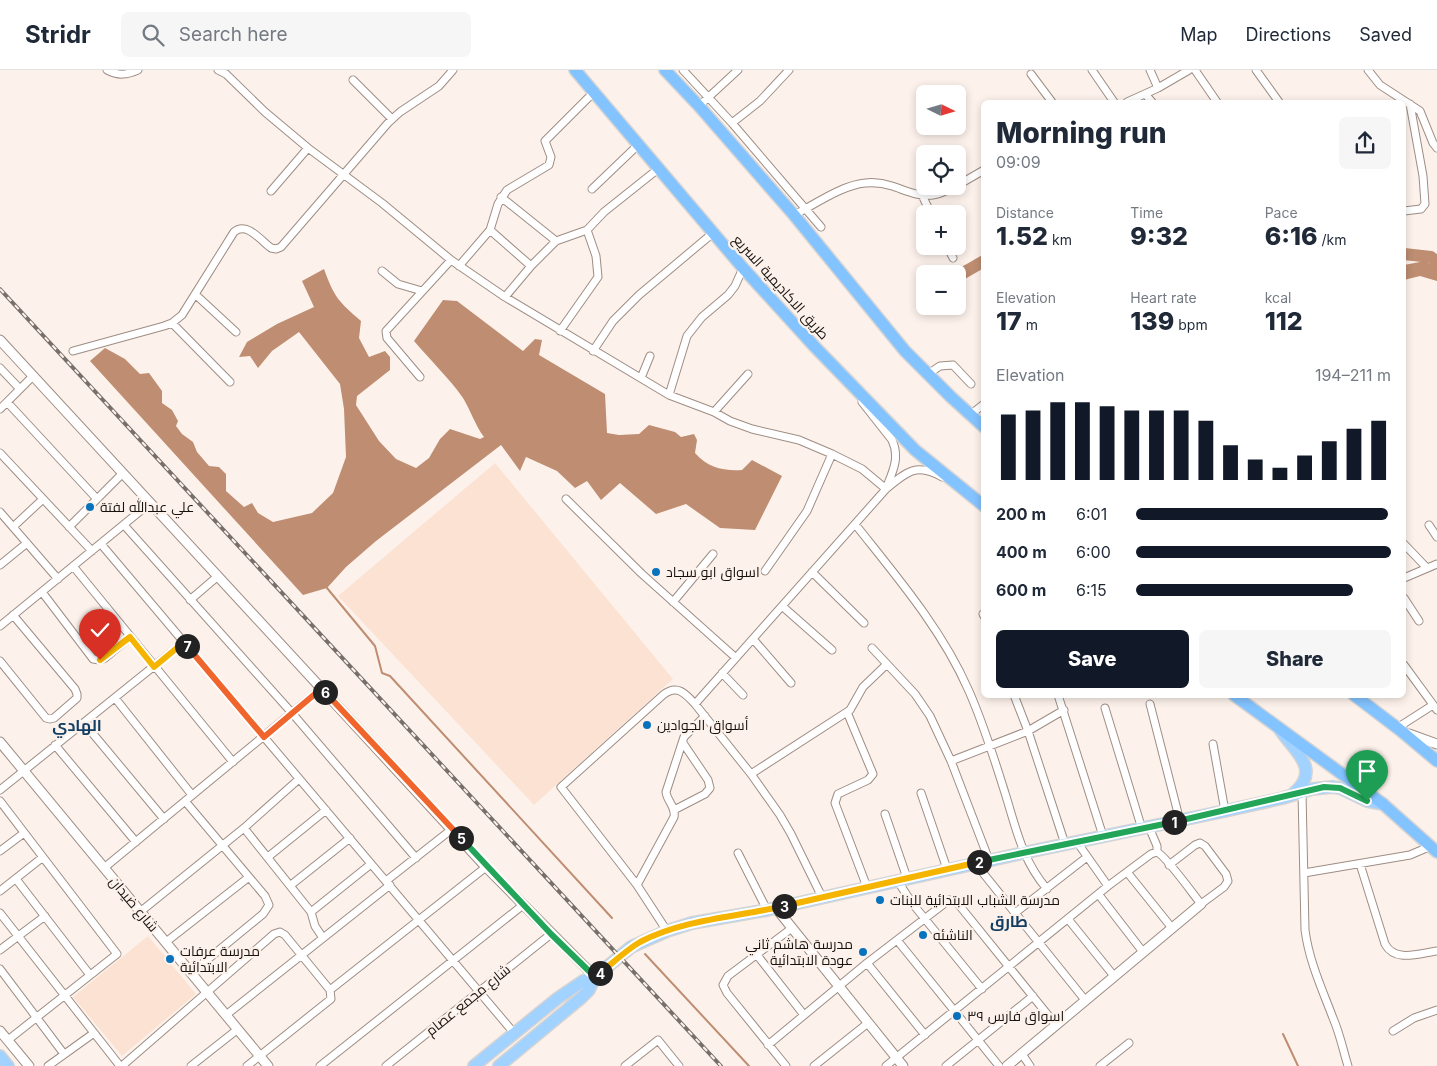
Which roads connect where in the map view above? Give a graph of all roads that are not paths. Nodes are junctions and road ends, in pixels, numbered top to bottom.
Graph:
1 (107, 70) edge
2 (138, 70) edge
3 (218, 70) edge
4 (453, 70) edge
5 (575, 70) edge
6 (665, 70) edge
7 (683, 70) edge
8 (738, 70) edge
9 (789, 70) edge
10 (1092, 70) edge
11 (1150, 70) edge
12 (1189, 70) edge
13 (1195, 70) edge
14 (1256, 70) edge
15 (1368, 70) edge
16 (1031, 74) dead end
17 (353, 80) dead end
18 (1158, 88) junction
19 (594, 92) junction
20 (1145, 94) junction
21 (708, 97) junction
22 (1050, 100) edge
23 (1113, 100) edge
24 (1132, 100) edge
25 (1150, 100) edge
26 (1216, 100) edge
27 (1278, 100) edge
28 (1403, 100) edge
29 (1406, 102) edge
30 (1410, 104) junction
31 (699, 106) junction
32 (392, 119) junction
33 (732, 123) junction
34 (638, 145) junction
35 (308, 148) junction
36 (1437, 148) edge
37 (658, 169) junction
38 (981, 172) edge
39 (344, 174) junction
40 (966, 180) edge
41 (592, 189) dead end
42 (271, 191) dead end
43 (916, 194) edge
44 (922, 195) edge
45 (502, 197) junction
46 (927, 205) edge
47 (806, 209) junction
48 (1406, 211) edge
49 (794, 216) junction
50 (821, 227) dead end
51 (490, 230) junction
52 (587, 230) junction
53 (713, 233) junction
54 (556, 241) junction
55 (952, 255) edge
56 (953, 258) dead end
57 (451, 260) junction
58 (459, 266) junction
59 (531, 266) junction
60 (743, 268) junction
61 (382, 271) dead end
62 (422, 291) junction
63 (196, 295) junction
64 (505, 297) junction
65 (172, 324) junction
66 (560, 331) junction
67 (236, 332) dead end
68 (0, 340) edge
69 (73, 351) dead end
70 (593, 351) junction
71 (650, 356) dead end
72 (0, 368) edge
73 (748, 374) dead end
74 (928, 374) junction
75 (33, 376) junction
76 (420, 377) dead end
77 (642, 378) junction
78 (844, 379) junction
79 (230, 382) dead end
80 (971, 384) dead end
81 (20, 390) junction
82 (669, 395) junction
83 (6, 402) junction
84 (981, 406) edge
85 (0, 409) edge
86 (714, 412) junction
87 (970, 415) junction
88 (981, 424) edge
89 (0, 453) edge
90 (832, 454) junction
91 (123, 473) junction
92 (886, 489) junction
93 (968, 493) junction
94 (43, 499) junction
95 (96, 499) junction
96 (566, 499) dead end
97 (150, 504) junction
98 (981, 504) edge
99 (1, 514) edge
100 (855, 524) junction
101 (124, 525) junction
102 (69, 526) junction
103 (1429, 526) dead end
104 (13, 527) junction
105 (1437, 537) edge
106 (27, 543) junction
107 (101, 544) junction
108 (1406, 546) edge
109 (92, 551) junction
110 (713, 554) dead end
111 (1437, 564) edge
112 (0, 565) edge
113 (73, 566) junction
114 (1427, 568) junction
115 (765, 571) dead end
116 (812, 572) junction
117 (218, 576) junction
118 (1406, 577) edge
119 (58, 579) junction
120 (42, 592) junction
121 (190, 600) junction
122 (1406, 601) edge
123 (673, 602) junction
124 (782, 606) junction
125 (13, 615) junction
126 (1419, 621) dead end
127 (864, 623) dead end
128 (0, 626) edge
129 (130, 637) junction
130 (753, 638) junction
131 (184, 642) junction
132 (872, 648) dead end
133 (832, 650) dead end
134 (736, 658) junction
135 (0, 661) edge
136 (887, 664) junction
137 (154, 667) junction
138 (1406, 668) edge
139 (722, 673) junction
140 (791, 683) dead end
141 (322, 688) junction
142 (744, 696) dead end
143 (115, 698) junction
144 (1015, 698) edge
145 (1059, 698) edge
146 (1238, 698) edge
147 (1358, 698) edge
148 (695, 704) junction
149 (1150, 704) dead end
150 (1105, 708) dead end
151 (1435, 708) edge
152 (1064, 710) junction
153 (846, 712) junction
154 (292, 713) junction
155 (705, 716) junction
156 (84, 723) junction
157 (1279, 728) junction
158 (1398, 729) junction
159 (1028, 732) junction
160 (264, 737) junction
161 (0, 742) edge
162 (682, 743) junction
163 (1213, 744) dead end
164 (1437, 744) edge
165 (55, 746) junction
166 (990, 747) junction
167 (951, 761) junction
168 (1437, 761) edge
169 (233, 762) junction
170 (24, 771) junction
171 (751, 774) junction
172 (299, 779) junction
173 (0, 790) edge
174 (1302, 792) junction
175 (921, 793) dead end
176 (192, 795) junction
177 (1290, 796) junction
178 (0, 801) edge
179 (185, 801) junction
180 (1383, 804) junction
181 (326, 810) junction
182 (674, 810) junction
183 (1225, 811) junction
184 (885, 814) dead end
185 (164, 819) junction
186 (1180, 820) junction
187 (244, 828) junction
188 (1145, 828) junction
189 (452, 829) junction
190 (24, 832) junction
191 (1103, 836) junction
192 (350, 838) junction
193 (136, 842) junction
194 (1071, 843) junction
195 (222, 845) junction
196 (1434, 849) edge
197 (0, 851) edge
198 (1157, 852) junction
199 (738, 853) dead end
200 (1023, 853) junction
201 (43, 857) junction
202 (1087, 857) junction
203 (268, 858) junction
204 (416, 858) junction
205 (989, 860) junction
206 (975, 863) junction
207 (371, 864) junction
208 (1360, 864) junction
209 (1169, 865) junction
210 (486, 867) junction
211 (104, 868) junction
212 (947, 870) junction
213 (1127, 872) junction
214 (1304, 873) junction
215 (249, 877) junction
216 (16, 879) junction
217 (902, 879) junction
218 (388, 883) junction
219 (290, 885) junction
220 (637, 885) junction
221 (1108, 886) junction
222 (867, 887) junction
223 (1047, 889) junction
224 (0, 891) edge
225 (1098, 895) junction
226 (822, 897) junction
227 (1201, 904) junction
228 (523, 905) junction
229 (771, 909) junction
230 (140, 912) junction
231 (311, 912) junction
232 (0, 913) edge
233 (1015, 913) junction
234 (44, 916) junction
235 (925, 918) junction
236 (1068, 919) junction
237 (419, 920) junction
238 (792, 928) junction
239 (1172, 928) junction
240 (667, 931) junction
241 (551, 934) junction
242 (18, 936) junction
243 (323, 938) junction
244 (897, 940) junction
245 (166, 942) junction
246 (1039, 943) junction
247 (0, 950) edge
248 (1437, 950) edge
249 (1143, 952) junction
250 (757, 955) junction
251 (300, 956) junction
252 (452, 960) junction
253 (867, 963) junction
254 (1010, 967) junction
255 (0, 969) edge
256 (191, 973) junction
257 (90, 975) junction
258 (1114, 976) junction
259 (595, 977) junction
260 (838, 986) junction
261 (982, 989) junction
262 (330, 990) junction
263 (479, 991) junction
264 (208, 993) junction
265 (64, 996) junction
266 (1033, 996) junction
267 (1085, 1000) junction
268 (1437, 1010) edge
269 (955, 1011) junction
270 (226, 1015) junction
271 (804, 1015) junction
272 (38, 1017) junction
273 (868, 1023) junction
274 (1056, 1024) junction
275 (238, 1029) junction
276 (0, 1031) edge
277 (1393, 1031) dead end
278 (94, 1033) junction
279 (514, 1033) junction
280 (925, 1035) junction
281 (8, 1040) junction
282 (978, 1041) junction
283 (1129, 1043) dead end
284 (768, 1045) junction
285 (64, 1054) junction
286 (1022, 1054) junction
287 (259, 1055) junction
288 (0, 1056) edge
289 (896, 1058) junction
290 (627, 1065) edge
291 (8, 1066) edge
292 (29, 1066) edge
293 (48, 1066) edge
294 (121, 1066) edge
295 (192, 1066) edge
296 (247, 1066) edge
297 (268, 1066) edge
298 (320, 1066) edge
299 (386, 1066) edge
300 (474, 1066) edge
301 (498, 1066) edge
302 (679, 1066) edge
303 (786, 1066) edge
304 (814, 1066) edge
305 (886, 1066) edge
306 (903, 1066) edge
307 (946, 1066) edge
308 (998, 1066) edge
309 (1007, 1066) edge
310 (1030, 1066) edge
311 (1100, 1066) edge
312 (1348, 1066) edge

1 - 2 street
3 - 35 street
4 - 32 street
5 - 19 highway, طريق الاكاديمية السريع
6 - 31 highway
7 - 21 street
8 - 21 street
9 - 33 street
10 - 23 street
11 - 18 street
12 - 18 street
13 - 26 street
14 - 27 street
15 - 28 street
16 - 22 street
17 - 32 street
18 - 20 street
19 - 34 highway, طريق الاكاديمية السريع
19 - 45 street
20 - 24 street
20 - 25 street
21 - 31 street
21 - 33 street
29 - 30 street
30 - 36 street
30 - 48 street
31 - 49 highway
32 - 39 street
33 - 47 street
34 - 37 highway, طريق الاكاديمية السريع
34 - 41 street
35 - 39 street
35 - 42 street
37 - 52 street
37 - 53 highway, طريق الاكاديمية السريع
38 - 40 street
39 - 57 street
39 - 63 street
43 - 47 street
44 - 46 street
45 - 51 street
45 - 54 street
47 - 49 street
47 - 50 street
49 - 74 highway
51 - 58 street
51 - 59 street
52 - 54 street
52 - 66 street
53 - 60 highway, طريق الاكاديمية السريع
53 - 70 street
54 - 59 street
55 - 56 street
57 - 58 street
57 - 62 street
58 - 64 street
59 - 64 street
60 - 78 highway, طريق الاكاديمية السريع
60 - 82 street
61 - 62 street
62 - 76 street
63 - 65 street
63 - 67 street
64 - 66 street
65 - 69 street
65 - 79 street
66 - 70 street
68 - 75 street
70 - 77 street
71 - 77 street
72 - 81 street
73 - 86 street
74 - 80 street
74 - 87 highway
75 - 81 street
75 - 91 street
77 - 82 street
78 - 92 street
78 - 93 highway, طريق الاكاديمية السريع
81 - 83 street
82 - 86 street
83 - 85 street
83 - 95 street
84 - 87 street
86 - 90 street
87 - 88 highway
89 - 94 street
90 - 92 street
90 - 115 street
91 - 95 street
91 - 97 street
92 - 93 street
92 - 100 street
93 - 98 highway, طريق الاكاديمية السريع
94 - 102 street
94 - 104 street
95 - 102 street
96 - 123 street
97 - 101 street
97 - 117 street
99 - 104 street
100 - 116 street
100 - 166 street
101 - 107 street
101 - 121 street
102 - 109 street
103 - 105 street
104 - 106 street
106 - 112 street
106 - 119 street
107 - 109 street
107 - 131 street
108 - 114 street
109 - 113 street
110 - 123 street
111 - 114 street
113 - 119 street
113 - 129 street
114 - 118 street
116 - 124 street
116 - 127 street
117 - 121 street
117 - 141 street
119 - 120 street
120 - 125 street
120 - 129 street
121 - 154 street
122 - 126 street
123 - 134 street
124 - 130 street
124 - 133 street
125 - 128 street
125 - 135 street
129 - 137 street
130 - 134 street
130 - 140 street
131 - 137 street
131 - 160 street
132 - 136 street
134 - 139 street
136 - 153 street
136 - 167 street
137 - 143 street
137 - 169 street
138 - 151 street
139 - 142 street
139 - 148 street
141 - 154 street
141 - 189 street
143 - 156 street
143 - 176 street
144 - 159 street
145 - 152 street
146 - 157 highway
147 - 158 highway
148 - 155 street
148 - 220 street
149 - 186 street
150 - 188 street
151 - 158 street
152 - 159 street
152 - 191 street
153 - 171 street
153 - 222 street
154 - 160 street
154 - 204 street
155 - 162 street
155 - 171 street
156 - 165 street
156 - 185 street
157 - 177 main road
157 - 180 highway
158 - 164 street
158 - 168 highway
159 - 166 street
159 - 194 street
160 - 169 street
160 - 172 street
161 - 170 street, شارع ضيدان
162 - 182 street
162 - 182 street
163 - 183 street
165 - 170 street
165 - 193 street
166 - 167 street
166 - 200 street
167 - 205 street
169 - 176 street
170 - 173 street
170 - 211 street, شارع ضيدان
171 - 226 street
172 - 181 street
172 - 187 street
174 - 177 main road
174 - 180 main road
174 - 214 street
175 - 212 street
176 - 179 street
177 - 183 main road
178 - 190 street
179 - 185 street
179 - 195 street
180 - 196 highway
181 - 192 street
181 - 203 street
182 - 220 street
183 - 186 main road
184 - 217 street
185 - 193 street
186 - 188 main road
187 - 195 street
187 - 203 street
188 - 191 main road
188 - 198 street
189 - 204 street
189 - 210 street
190 - 197 street
190 - 201 street
191 - 194 main road
192 - 207 street
192 - 219 street
193 - 211 street
194 - 200 main road
194 - 202 street
195 - 215 street
195 - 230 street
196 - 208 street
198 - 209 street
198 - 213 street
199 - 229 street
200 - 205 main road
200 - 223 street
201 - 216 street
201 - 257 street
202 - 221 street
202 - 223 street
203 - 219 street
204 - 218 street
205 - 206 main road
206 - 212 main road
206 - 233 street
207 - 218 street
207 - 231 street
208 - 214 street
208 - 248 street
209 - 227 street
209 - 227 street
210 - 228 street
210 - 237 street
211 - 230 street, شارع ضيدان
212 - 217 main road
213 - 221 street
213 - 239 street
214 - 312 street
215 - 245 street
215 - 256 street
216 - 224 street
216 - 234 street
217 - 222 main road
217 - 235 street
218 - 237 street
218 - 243 street
219 - 231 street
220 - 240 street
221 - 225 street
222 - 226 main road
223 - 233 street
225 - 236 street
225 - 249 street
226 - 229 main road
227 - 239 street
228 - 241 street
228 - 252 street
229 - 238 street
229 - 240 main road
230 - 245 street, شارع ضيدان
231 - 243 street
232 - 242 street
233 - 246 street
234 - 242 street
234 - 257 street
235 - 244 street
235 - 254 street
235 - 261 street
236 - 246 street
236 - 258 street
237 - 252 street
237 - 262 street
238 - 250 street
238 - 260 street
239 - 249 street
240 - 259 main road
241 - 259 street
241 - 263 street, شارع مجمع عصام
242 - 247 street
242 - 265 street
243 - 251 street
244 - 253 street
244 - 269 street
245 - 256 street, شارع ضيدان
246 - 254 street
246 - 267 street
249 - 258 street
250 - 271 street
250 - 284 street
251 - 262 street
251 - 264 street
251 - 270 street
252 - 263 street
252 - 298 street
253 - 260 street
253 - 280 street
254 - 261 street
254 - 266 street
255 - 272 street
256 - 264 street, شارع ضيدان
257 - 265 street
258 - 267 street
259 - 279 main road
259 - 301 main road
260 - 271 street
260 - 273 street
261 - 269 street
262 - 287 street
263 - 279 street
263 - 299 street, شارع مجمع عصام
264 - 270 street, شارع ضيدان
264 - 294 street
265 - 272 street
265 - 278 street
266 - 274 street
266 - 282 street
267 - 274 street
268 - 277 street
269 - 280 street
269 - 282 street
270 - 275 street, شارع ضيدان
271 - 284 street
272 - 281 street
272 - 285 street
273 - 289 street
273 - 304 street
274 - 286 street
275 - 287 street, شارع ضيدان
275 - 295 street
276 - 281 street
278 - 285 street
278 - 294 street
279 - 300 main road
280 - 289 street
281 - 292 street
282 - 307 street
282 - 308 street
283 - 311 street
284 - 303 street
285 - 293 street
286 - 309 street
286 - 310 street
287 - 296 street
287 - 297 street, شارع ضيدان
288 - 291 main road
289 - 305 street
289 - 306 street
290 - 302 street

